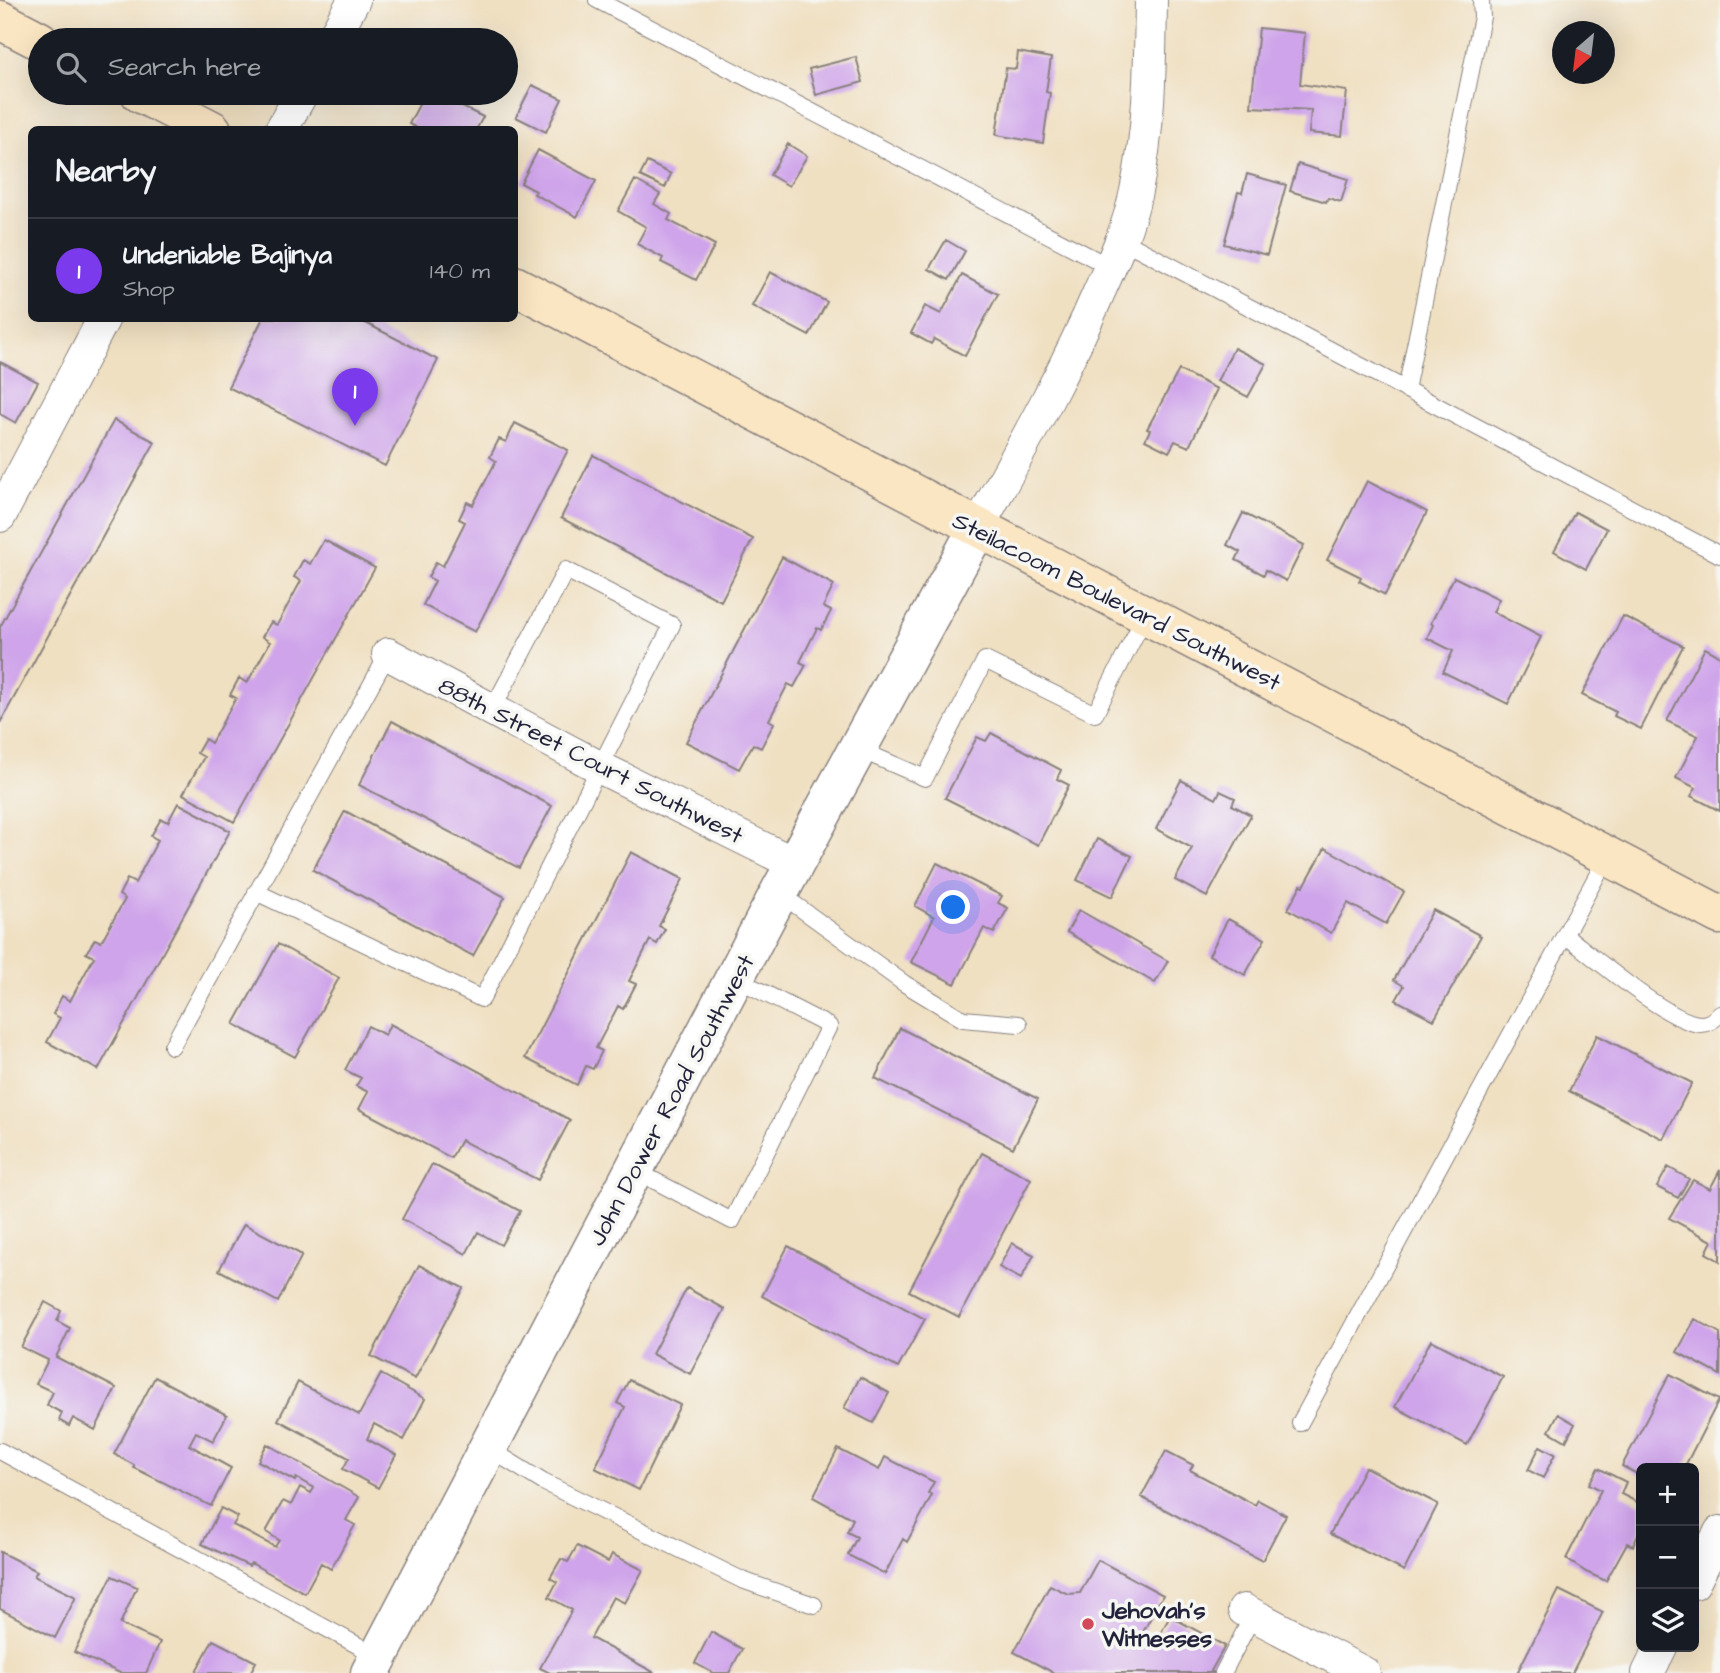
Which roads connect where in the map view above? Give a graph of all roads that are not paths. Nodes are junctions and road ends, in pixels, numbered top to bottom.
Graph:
1 (354, 0) edge
2 (597, 0) edge
3 (1151, 0) edge
4 (1481, 0) edge
5 (0, 20) edge
6 (338, 28) edge
7 (28, 35) edge
8 (163, 105) edge
9 (295, 105) edge
10 (203, 126) edge
11 (283, 126) edge
12 (1116, 254) junction
13 (518, 287) edge
14 (102, 322) edge
15 (1406, 390) junction
16 (0, 516) edge
17 (977, 529) junction
18 (1720, 555) edge
19 (1144, 616) junction
20 (388, 654) joint
21 (492, 710) junction
22 (858, 749) junction
23 (599, 767) junction
24 (1608, 857) junction
25 (787, 879) junction
26 (256, 892) junction
27 (1720, 915) edge
28 (1565, 935) junction
29 (736, 978) junction
30 (1720, 1014) edge
31 (1019, 1024) dead end
32 (172, 1046) dead end
33 (634, 1170) junction
34 (1300, 1423) dead end
35 (488, 1448) junction
36 (0, 1451) edge
37 (1720, 1532) edge
38 (1699, 1573) edge
39 (814, 1605) dead end
40 (1249, 1613) joint
41 (1658, 1652) edge
42 (375, 1665) edge
43 (1223, 1673) edge
44 (1364, 1673) edge
45 (1648, 1673) edge

1 - 6 street
2 - 12 lane
3 - 12 street
4 - 15 lane
5 - 7 main road
8 - 10 main road
9 - 11 street
12 - 15 lane
12 - 17 street
13 - 17 main road, Steilacoom Boulevard Southwest
14 - 16 street
15 - 18 lane
17 - 19 main road, Steilacoom Boulevard Southwest
17 - 22 street, John Dower Road Southwest
19 - 22 lane
19 - 24 main road, Steilacoom Boulevard Southwest
20 - 21 street, 88th Street Court Southwest
20 - 26 lane
21 - 23 street, 88th Street Court Southwest
21 - 23 lane
22 - 25 street, John Dower Road Southwest
23 - 25 street, 88th Street Court Southwest
23 - 26 lane
24 - 27 main road, Steilacoom Boulevard Southwest
24 - 28 lane
25 - 29 street, John Dower Road Southwest
25 - 31 lane
26 - 32 lane
28 - 30 lane
28 - 34 lane
29 - 33 street, John Dower Road Southwest
29 - 33 lane
33 - 35 street, John Dower Road Southwest
35 - 39 lane
35 - 42 street, John Dower Road Southwest
36 - 42 lane
37 - 38 street
40 - 43 lane
40 - 44 street
41 - 45 street

